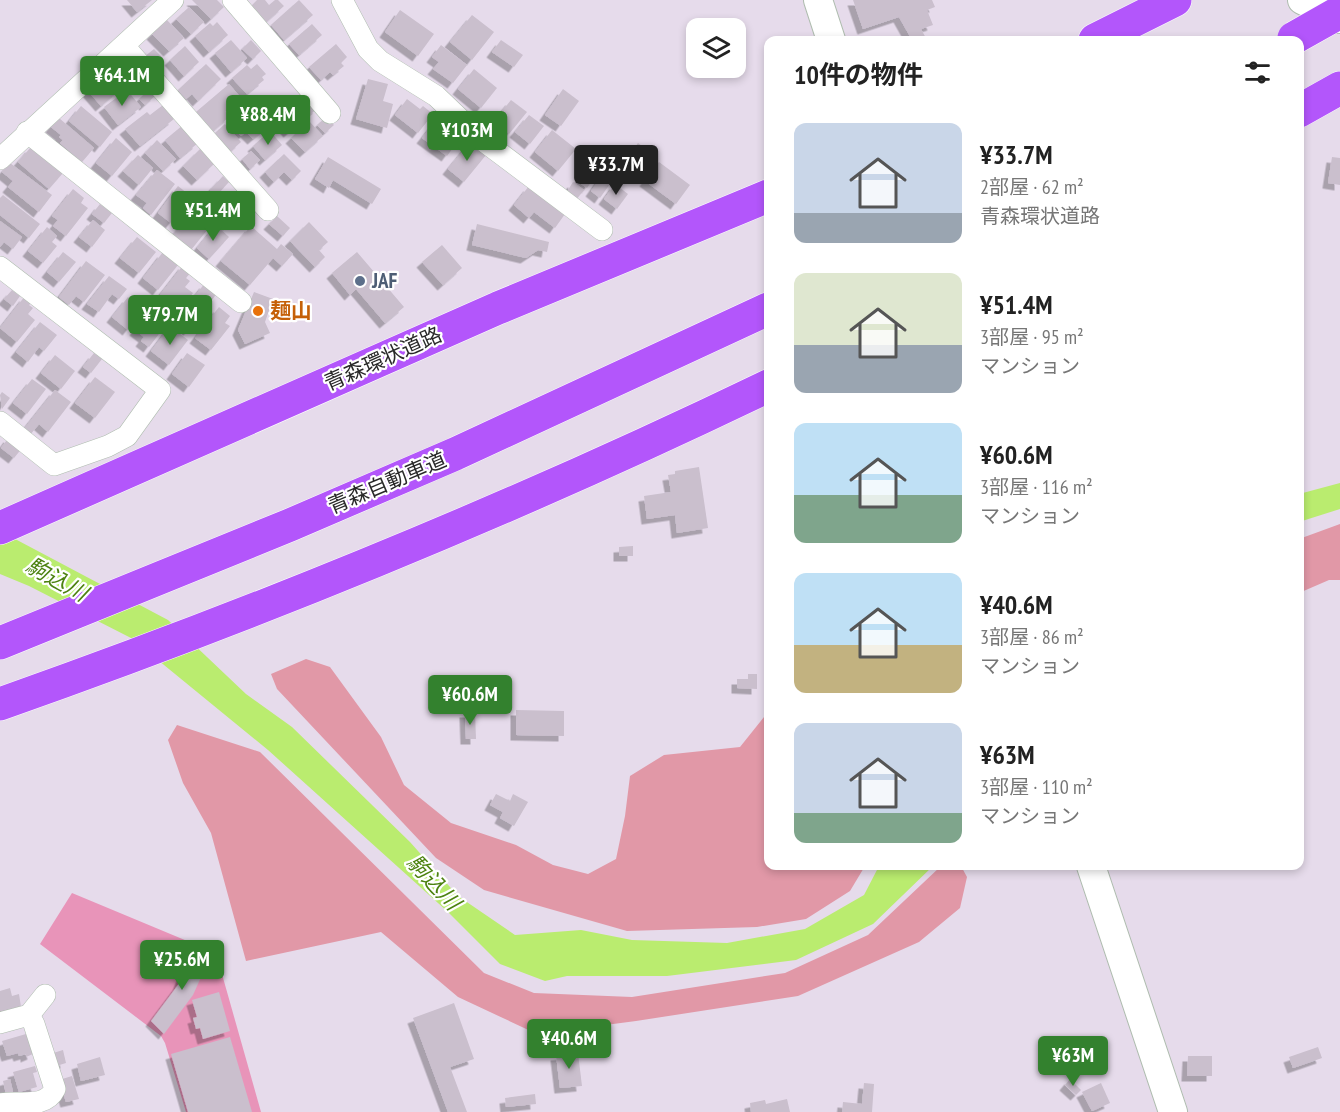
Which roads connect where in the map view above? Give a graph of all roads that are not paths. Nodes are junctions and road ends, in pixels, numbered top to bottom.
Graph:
1 (173, 0) edge
2 (233, 0) edge
3 (342, 0) edge
4 (818, 0) edge
5 (1175, 0) edge
6 (1302, 0) edge
7 (1340, 12) edge
8 (1340, 19) edge
9 (830, 36) edge
10 (1103, 36) edge
11 (1297, 36) edge
12 (124, 46) junction
13 (1340, 88) edge
14 (1304, 108) edge
15 (330, 113) dead end
16 (27, 132) junction
17 (0, 159) edge
18 (764, 198) edge
19 (268, 210) dead end
20 (603, 230) dead end
21 (0, 267) edge
22 (241, 302) dead end
23 (764, 311) edge
24 (764, 388) edge
25 (0, 422) edge
26 (13, 522) edge
27 (0, 643) edge
28 (0, 704) edge
29 (1092, 870) edge
30 (45, 995) dead end
31 (29, 1016) junction
32 (0, 1023) edge
33 (0, 1104) edge
34 (1173, 1112) edge

1 - 12 street
2 - 15 street
3 - 20 street
4 - 9 street
5 - 10 highway
6 - 8 street
7 - 11 highway, bridge
12 - 16 street
12 - 19 street
13 - 14 highway
16 - 17 street
16 - 22 street
18 - 26 highway, 青森環状道路
21 - 25 street
23 - 27 highway, 青森自動車道
24 - 28 highway
29 - 34 street
30 - 31 street
31 - 32 street
31 - 33 street

